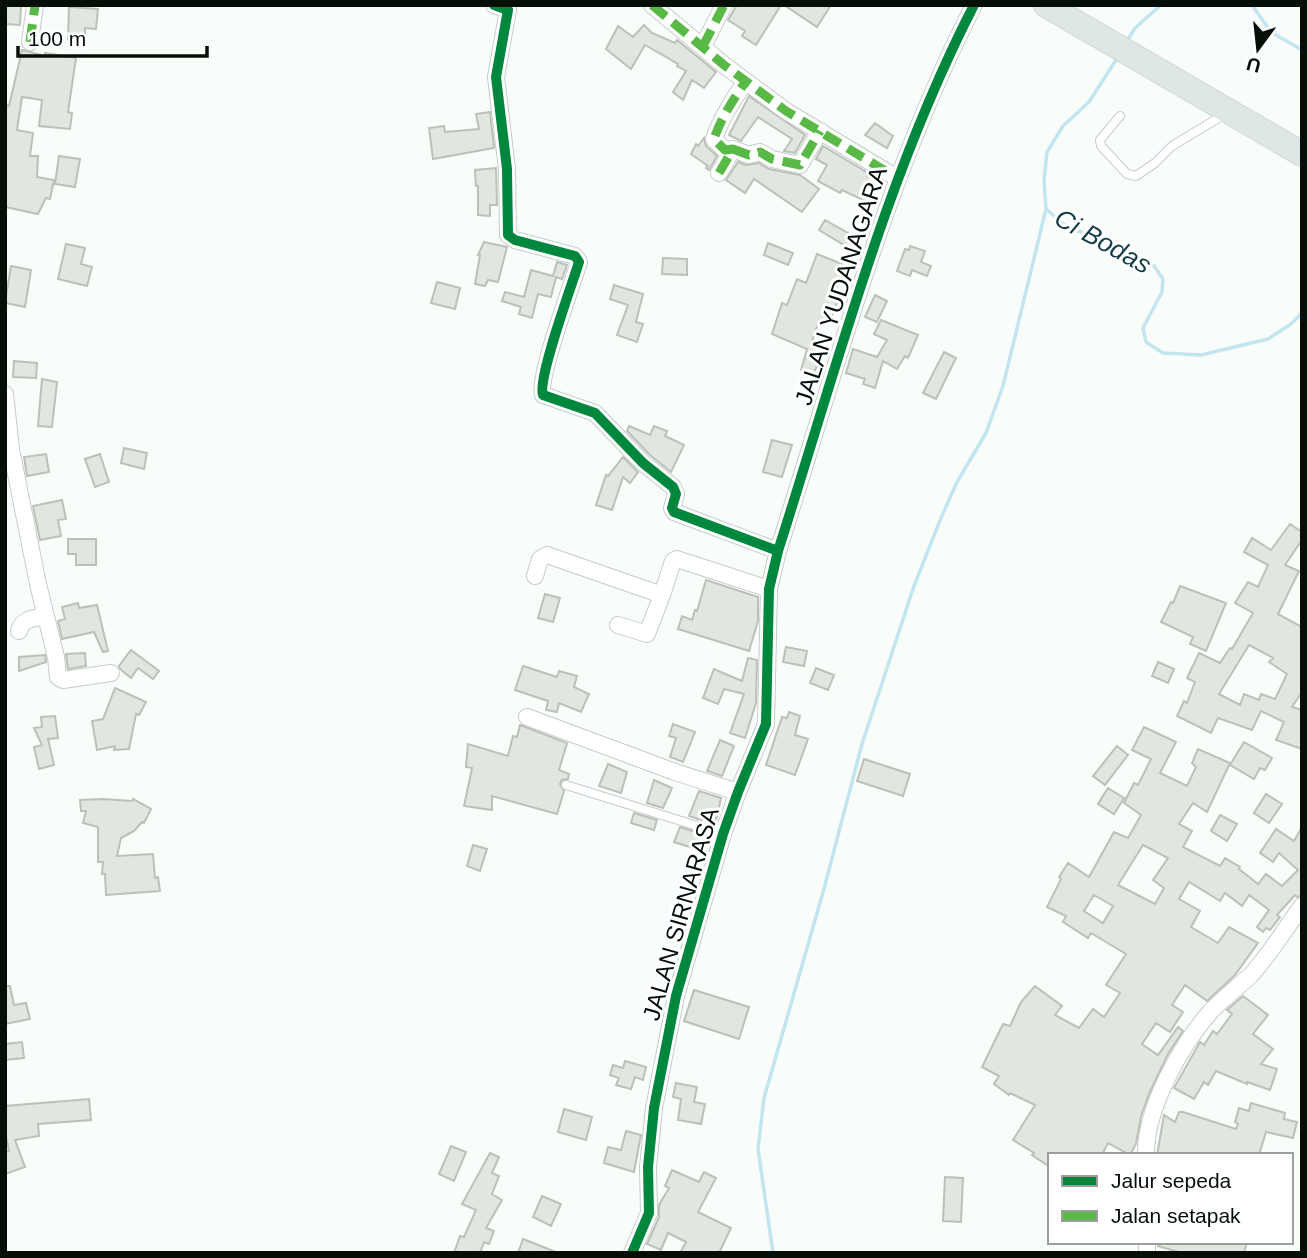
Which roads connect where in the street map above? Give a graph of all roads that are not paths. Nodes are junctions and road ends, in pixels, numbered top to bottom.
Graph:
1 (35, 5) edge
2 (494, 5) edge
3 (652, 5) edge
4 (724, 5) edge
5 (974, 5) edge
6 (1046, 5) edge
7 (30, 42) dead end
8 (703, 46) junction
9 (746, 81) junction
10 (1230, 111) junction
11 (1120, 116) dead end
12 (820, 131) junction
13 (733, 149) junction
14 (1302, 154) edge
15 (719, 173) dead end
16 (897, 178) junction
17 (5, 394) edge
18 (778, 551) junction
19 (535, 576) dead end
20 (769, 589) junction
21 (662, 595) junction
22 (46, 616) junction
23 (618, 625) dead end
24 (19, 631) dead end
25 (111, 673) dead end
26 (527, 717) dead end
27 (566, 785) dead end
28 (738, 792) junction
29 (723, 834) junction
30 (1302, 906) edge
31 (1146, 1153) edge
32 (632, 1253) edge

1 - 7 street
2 - 18 street
3 - 8 street
4 - 8 street
5 - 16 street, JALAN YUDANAGARA
6 - 10 highway
8 - 9 street
9 - 12 street
9 - 13 street
10 - 11 lane
10 - 14 highway
12 - 13 street
12 - 16 street
13 - 15 street
16 - 18 street, JALAN YUDANAGARA
17 - 22 street
18 - 20 street, JALAN YUDANAGARA
19 - 21 street
20 - 21 street
20 - 28 street, JALAN SIRNARASA
21 - 23 street
22 - 24 street
22 - 25 street
26 - 28 street
27 - 29 lane
28 - 29 street, JALAN SIRNARASA
29 - 32 street, JALAN SIRNARASA
30 - 31 street

